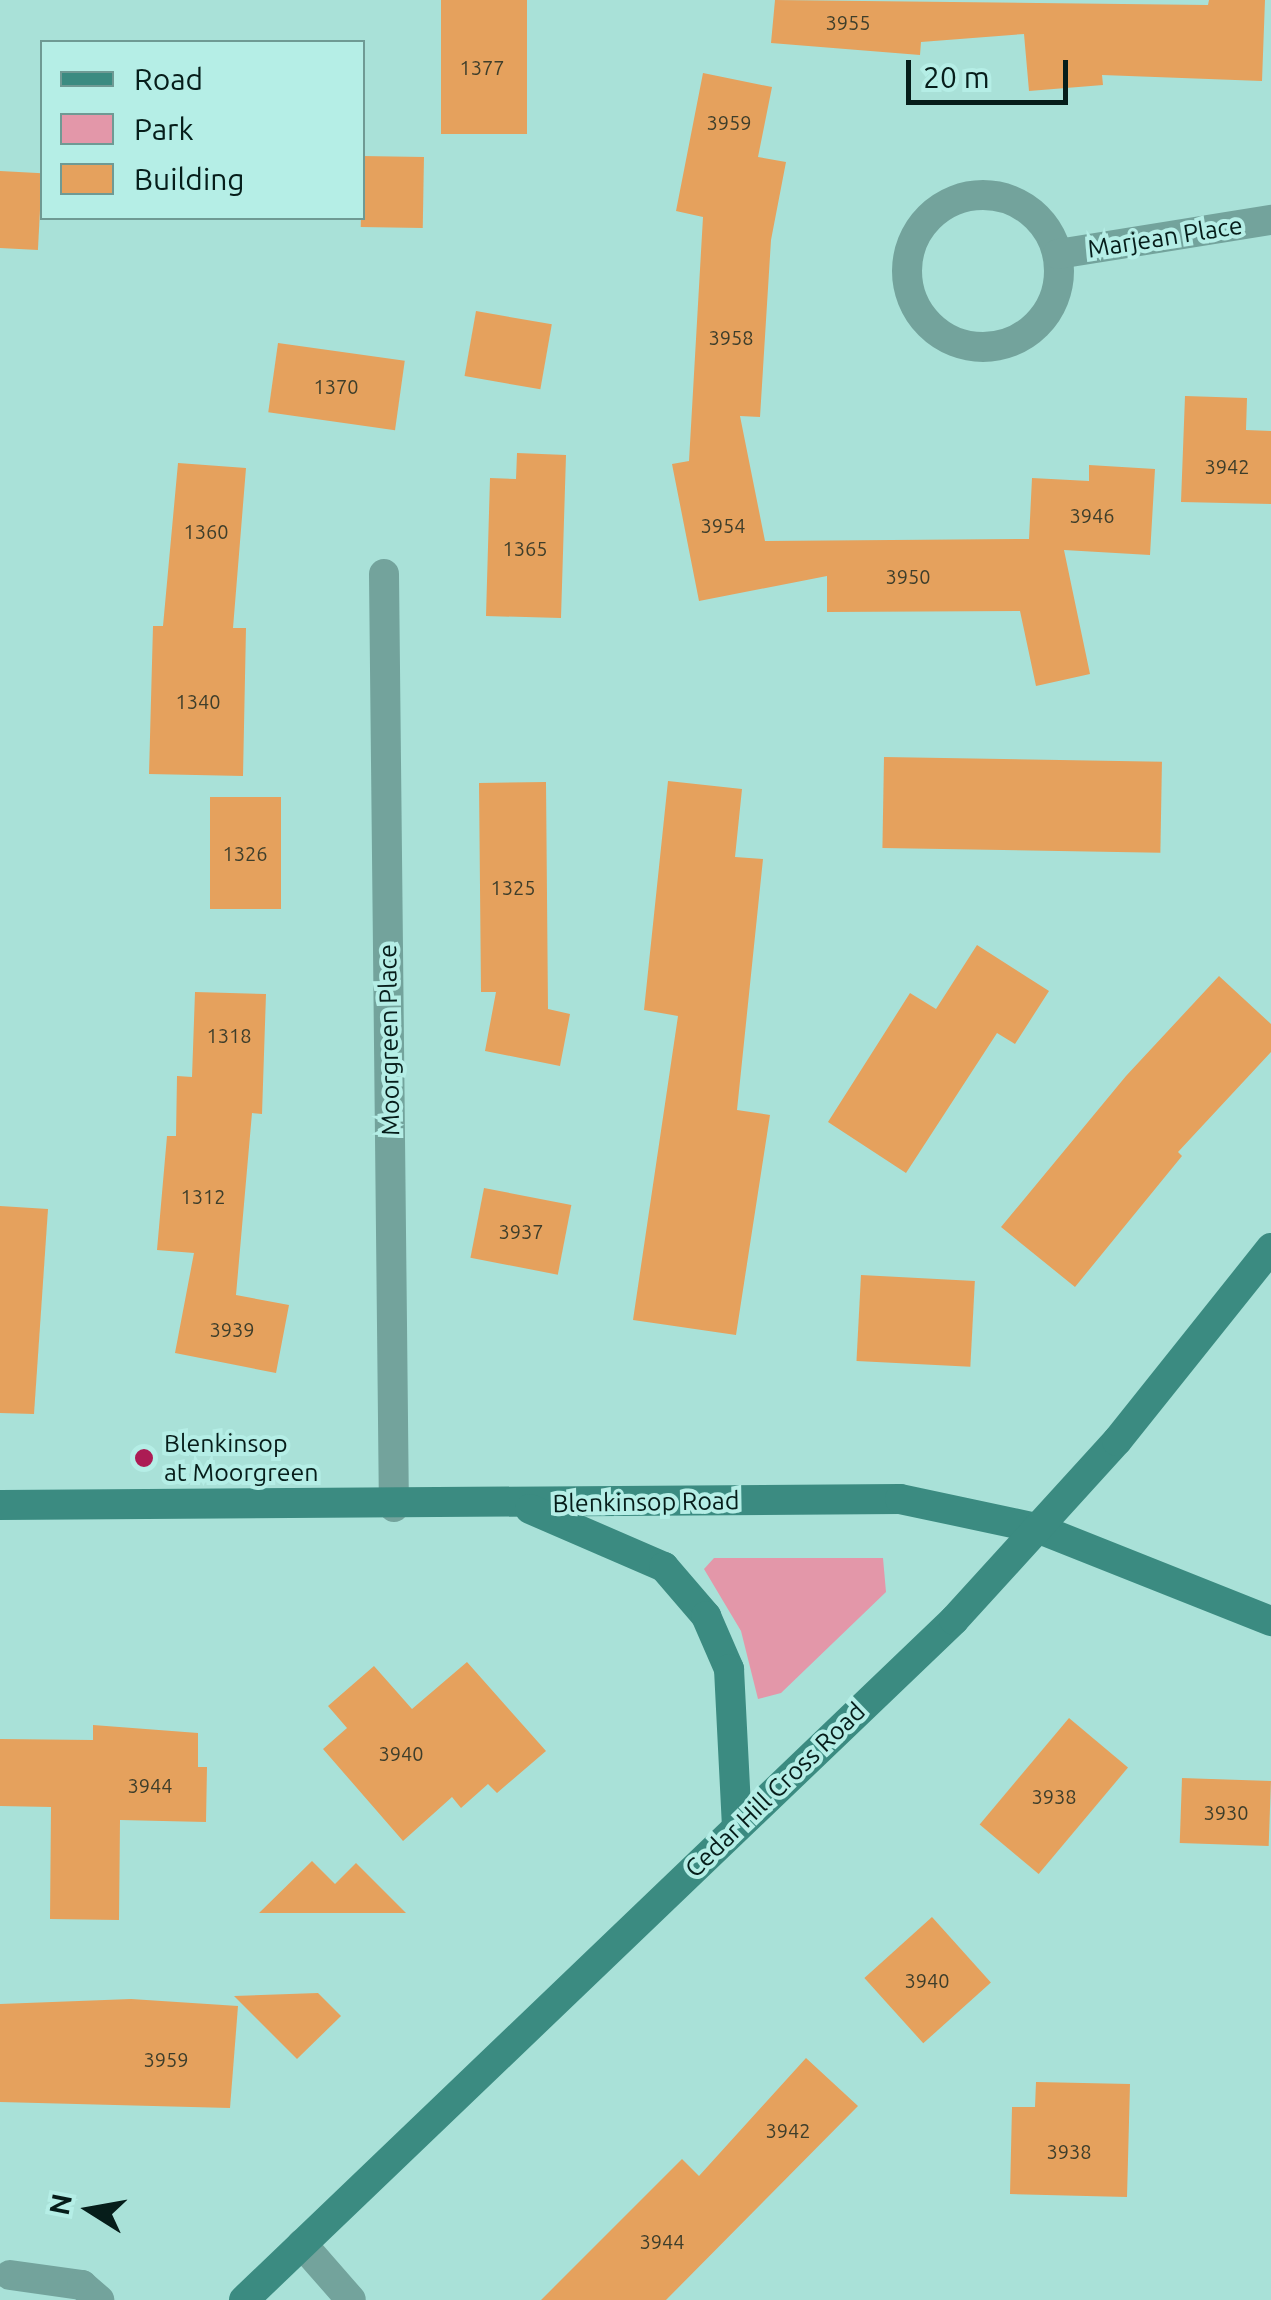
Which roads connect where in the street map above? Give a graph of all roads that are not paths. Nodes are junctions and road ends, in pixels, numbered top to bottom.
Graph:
1 (1271, 220) edge
2 (1058, 254) junction
3 (384, 574) dead end
4 (1271, 1248) edge
5 (518, 1504) junction
6 (0, 1505) edge
7 (394, 1507) junction
8 (1037, 1528) junction
9 (1271, 1621) edge
10 (737, 1826) junction
11 (302, 2244) junction
12 (10, 2275) dead end
13 (98, 2300) edge
14 (244, 2300) edge
15 (350, 2300) edge

1 - 2 street, Marjean Place
2 - 2 street, Marjean Place
3 - 7 street, Moorgreen Place
4 - 8 street, Cedar Hill Cross Road
5 - 7 street, Blenkinsop Road
5 - 8 street, Blenkinsop Road
5 - 10 street
6 - 7 street, Blenkinsop Road
8 - 9 street, Blenkinsop Road
8 - 10 street, Cedar Hill Cross Road
10 - 11 street, Cedar Hill Cross Road
11 - 14 street, Cedar Hill Cross Road
11 - 15 street
12 - 13 street

